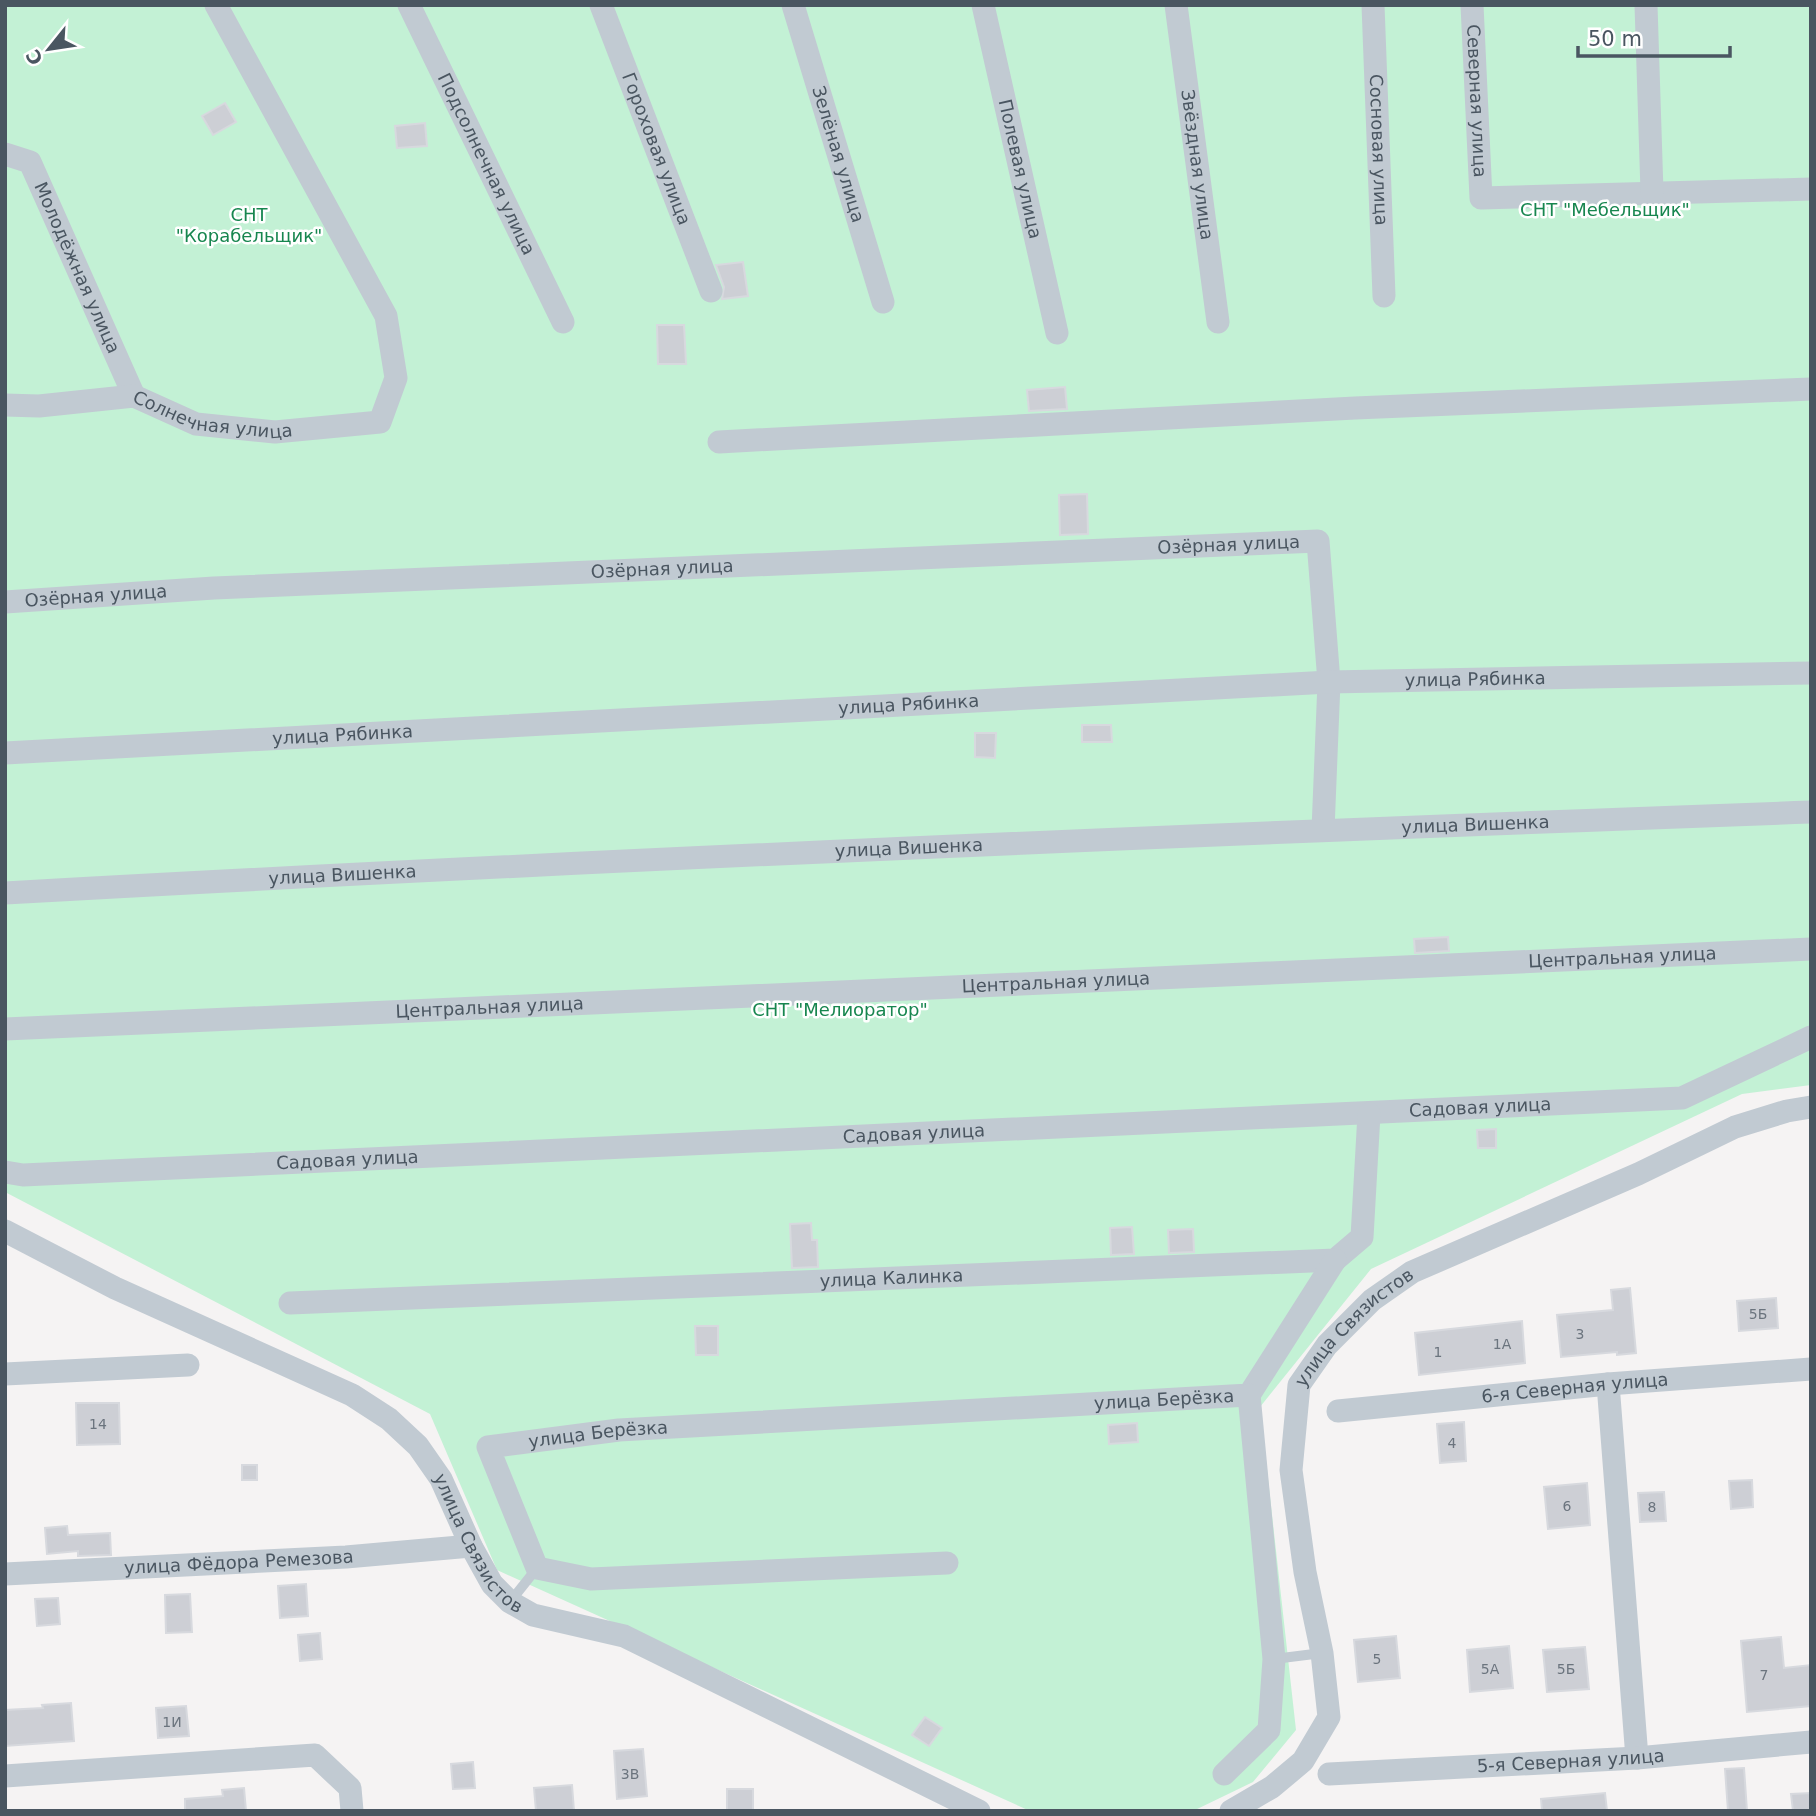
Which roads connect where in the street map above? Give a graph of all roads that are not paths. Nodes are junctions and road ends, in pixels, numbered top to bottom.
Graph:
1 (216, 5) edge
2 (409, 5) edge
3 (601, 5) edge
4 (793, 5) edge
5 (984, 5) edge
6 (1176, 5) edge
7 (1373, 5) edge
8 (1472, 5) edge
9 (1646, 5) edge
10 (5, 154) edge
11 (1811, 189) edge
12 (1652, 192) junction
13 (711, 291) dead end
14 (1384, 296) dead end
15 (883, 302) dead end
16 (563, 322) dead end
17 (1218, 323) dead end
18 (1057, 333) dead end
19 (1811, 390) edge
20 (134, 396) junction
21 (5, 405) edge
22 (719, 442) dead end
23 (5, 602) edge
24 (1811, 673) edge
25 (1329, 682) junction
26 (5, 753) edge
27 (1811, 812) edge
28 (1323, 830) junction
29 (5, 892) edge
30 (1811, 949) edge
31 (5, 1029) edge
32 (1811, 1037) edge
33 (1811, 1107) edge
34 (1368, 1114) junction
35 (5, 1172) edge
36 (5, 1231) edge
37 (1335, 1260) junction
38 (290, 1303) dead end
39 (188, 1365) dead end
40 (1811, 1369) edge
41 (5, 1374) edge
42 (1608, 1384) junction
43 (1249, 1395) junction
44 (1338, 1411) dead end
45 (471, 1546) junction
46 (947, 1563) dead end
47 (537, 1568) junction
48 (5, 1574) edge
49 (510, 1602) junction
50 (1322, 1653) junction
51 (1274, 1658) junction
52 (1811, 1742) edge
53 (1637, 1758) junction
54 (1224, 1773) dead end
55 (1329, 1774) dead end
56 (5, 1776) edge
57 (352, 1811) edge
58 (979, 1811) edge
59 (1231, 1811) edge

1 - 20 street, Солнечная улица
2 - 16 street, Подсолнечная улица
3 - 13 street, Гороховая улица
4 - 15 street, Зелёная улица
5 - 18 street, Полевая улица
6 - 17 street, Звёздная улица
7 - 14 street, Сосновая улица
8 - 12 street, Северная улица
9 - 12 street
10 - 20 street, Молодёжная улица
11 - 12 street
19 - 22 street
20 - 21 street, Солнечная улица
23 - 25 street, Озёрная улица
24 - 25 street, улица Рябинка
25 - 26 street, улица Рябинка
25 - 28 street
27 - 28 street, улица Вишенка
28 - 29 street, улица Вишенка
30 - 31 street, Центральная улица
32 - 34 street, Садовая улица
33 - 50 street, улица Связистов
34 - 35 street, Садовая улица
34 - 37 street
36 - 45 street, улица Связистов
37 - 38 street, улица Калинка
37 - 43 street, улица Берёзка
39 - 41 street
40 - 42 street, 6-я Северная улица
42 - 44 street, 6-я Северная улица
42 - 53 street
43 - 47 street, улица Берёзка
43 - 51 street, улица Берёзка
45 - 48 street, улица Фёдора Ремезова
45 - 49 street, улица Связистов
46 - 47 street
47 - 49 lane
49 - 58 street, улица Связистов
50 - 51 lane
50 - 59 street, улица Связистов
51 - 54 street, улица Берёзка
52 - 53 street, 5-я Северная улица
53 - 55 street, 5-я Северная улица
56 - 57 street

